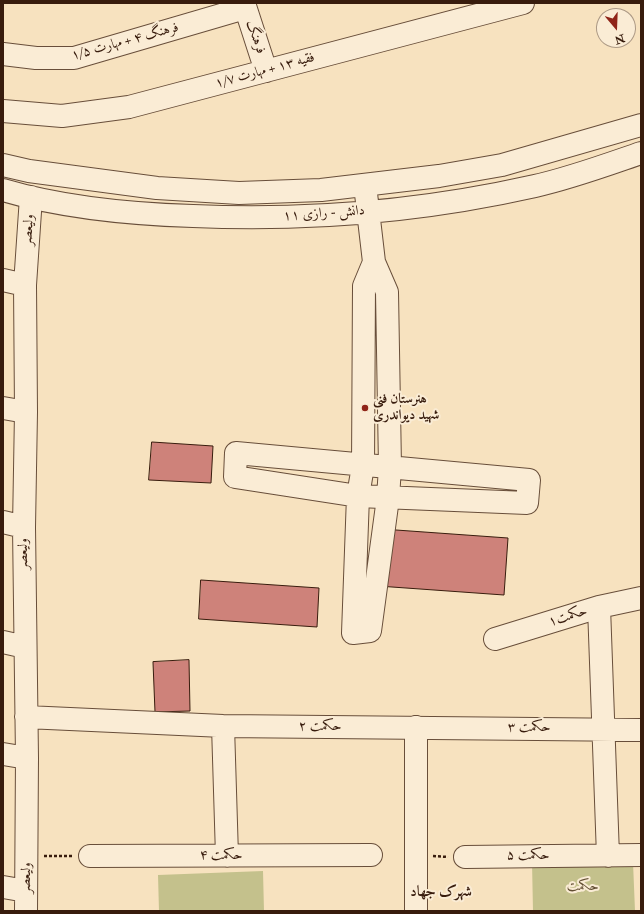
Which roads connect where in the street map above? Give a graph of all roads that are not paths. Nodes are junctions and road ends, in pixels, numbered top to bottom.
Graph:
1 (523, 3) edge
2 (244, 6) edge
3 (3, 54) edge
4 (266, 71) junction
5 (3, 111) edge
6 (641, 125) edge
7 (641, 153) edge
8 (3, 165) edge
9 (396, 182) junction
10 (365, 185) junction
11 (3, 190) edge
12 (31, 197) junction
13 (399, 208) junction
14 (368, 212) junction
15 (374, 262) junction
16 (3, 280) edge
17 (25, 284) junction
18 (3, 408) edge
19 (26, 412) junction
20 (363, 466) junction
21 (390, 467) junction
22 (358, 496) junction
23 (388, 498) junction
24 (3, 522) edge
25 (24, 527) junction
26 (641, 598) edge
27 (599, 607) junction
28 (495, 639) dead end
29 (3, 642) edge
30 (25, 647) junction
31 (26, 717) junction
32 (224, 726) junction
33 (416, 727) junction
34 (603, 728) junction
35 (641, 730) edge
36 (3, 754) edge
37 (27, 758) junction
38 (371, 855) dead end
39 (641, 855) edge
40 (90, 856) road end
41 (227, 856) junction
42 (608, 856) junction
43 (465, 857) road end
44 (3, 887) edge
45 (26, 901) edge
46 (416, 911) edge

1 - 4 street, فقیه ۱۳ + مهارت ۱/۷
2 - 3 street, فرهنگ ۴ + مهارت ۱/۵
2 - 4 street, فرهنگ
4 - 5 street, فقیه ۱۳ + مهارت ۱/۷
6 - 9 street, دانش - رازی ۱۱
7 - 13 street, دانش - رازی ۱۱
8 - 10 street, دانش - رازی ۱۱
9 - 10 street, دانش - رازی ۱۱
9 - 13 street
10 - 14 street
11 - 12 street, دانش - رازی ۱۱
12 - 14 street, دانش - رازی ۱۱
12 - 17 street, ولیعصر
13 - 14 street, دانش - رازی ۱۱
14 - 15 street
15 - 20 street
15 - 21 street
16 - 17 street
17 - 19 street, ولیعصر
18 - 19 street
19 - 25 street, ولیعصر
20 - 21 street
20 - 22 street
20 - 22 street
21 - 23 street
21 - 23 street
22 - 23 street
22 - 23 street
24 - 25 street
25 - 30 street, ولیعصر
26 - 27 street, حکمت۱
27 - 28 street, حکمت۱
27 - 34 street
29 - 30 street
30 - 31 street, ولیعصر
31 - 32 street, حکمت ۲
31 - 37 street, ولیعصر
32 - 33 street, حکمت ۲
32 - 41 street
33 - 34 street, حکمت ۳
33 - 46 street
34 - 35 street, حکمت ۳
34 - 42 street
36 - 37 street
37 - 45 street, ولیعصر
38 - 41 street, حکمت ۴
39 - 42 street, حکمت ۵
40 - 41 street, حکمت ۴
42 - 43 street, حکمت ۵
44 - 45 street

